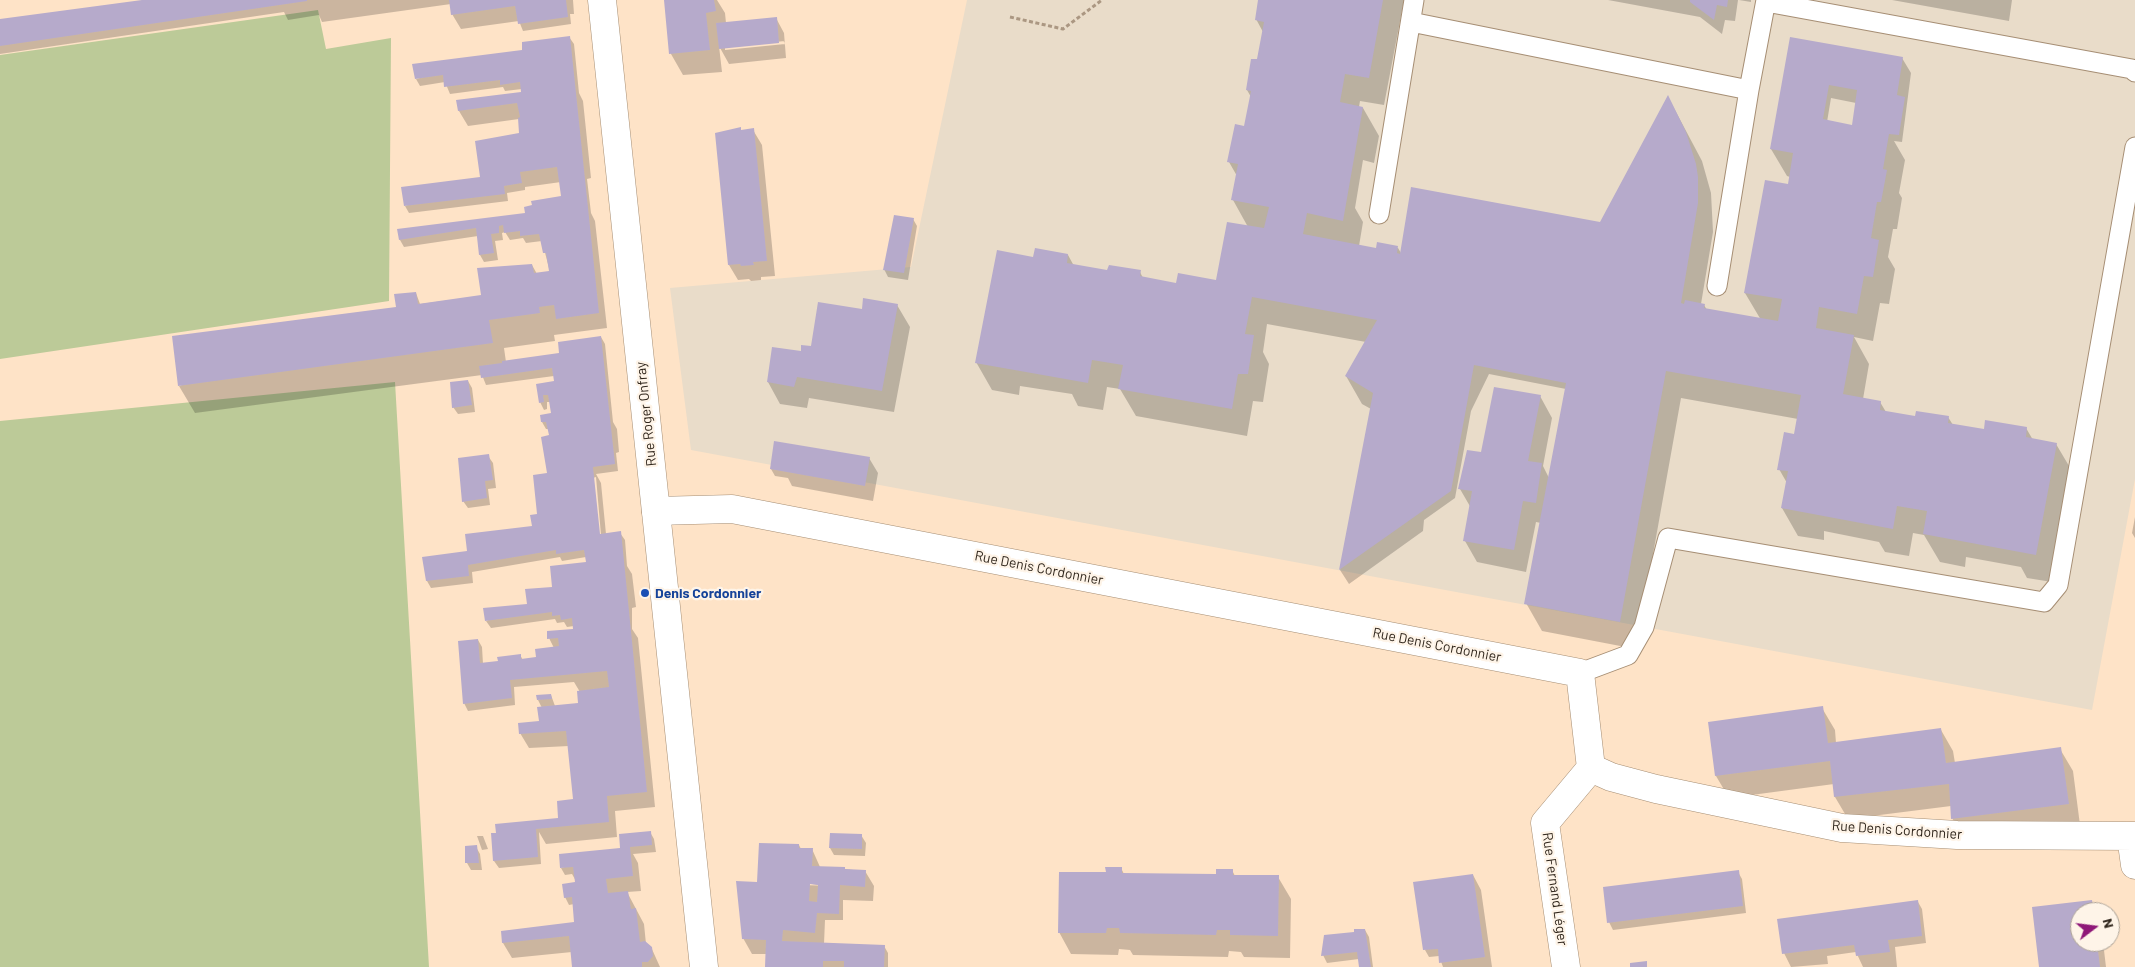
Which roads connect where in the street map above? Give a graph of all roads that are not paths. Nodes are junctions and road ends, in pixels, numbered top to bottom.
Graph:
1 (602, 0) edge
2 (1414, 0) edge
3 (1766, 1) edge
4 (1411, 22) junction
5 (2135, 72) edge
6 (1749, 90) junction
7 (2135, 147) edge
8 (1379, 214) dead end
9 (1717, 286) dead end
10 (656, 511) junction
11 (1580, 673) junction
12 (1592, 768) junction
13 (2133, 836) edge
14 (2135, 865) edge
15 (704, 967) edge
16 (1566, 967) edge

1 - 10 street, Rue Roger Onfray
2 - 4 lane
3 - 5 lane
3 - 6 lane
4 - 6 lane
4 - 8 lane
6 - 9 lane
7 - 11 lane
10 - 11 street, Rue Denis Cordonnier
10 - 15 street, Rue Roger Onfray
11 - 12 street
12 - 13 street, Rue Denis Cordonnier
12 - 16 street, Rue Fernand Léger
13 - 14 street

